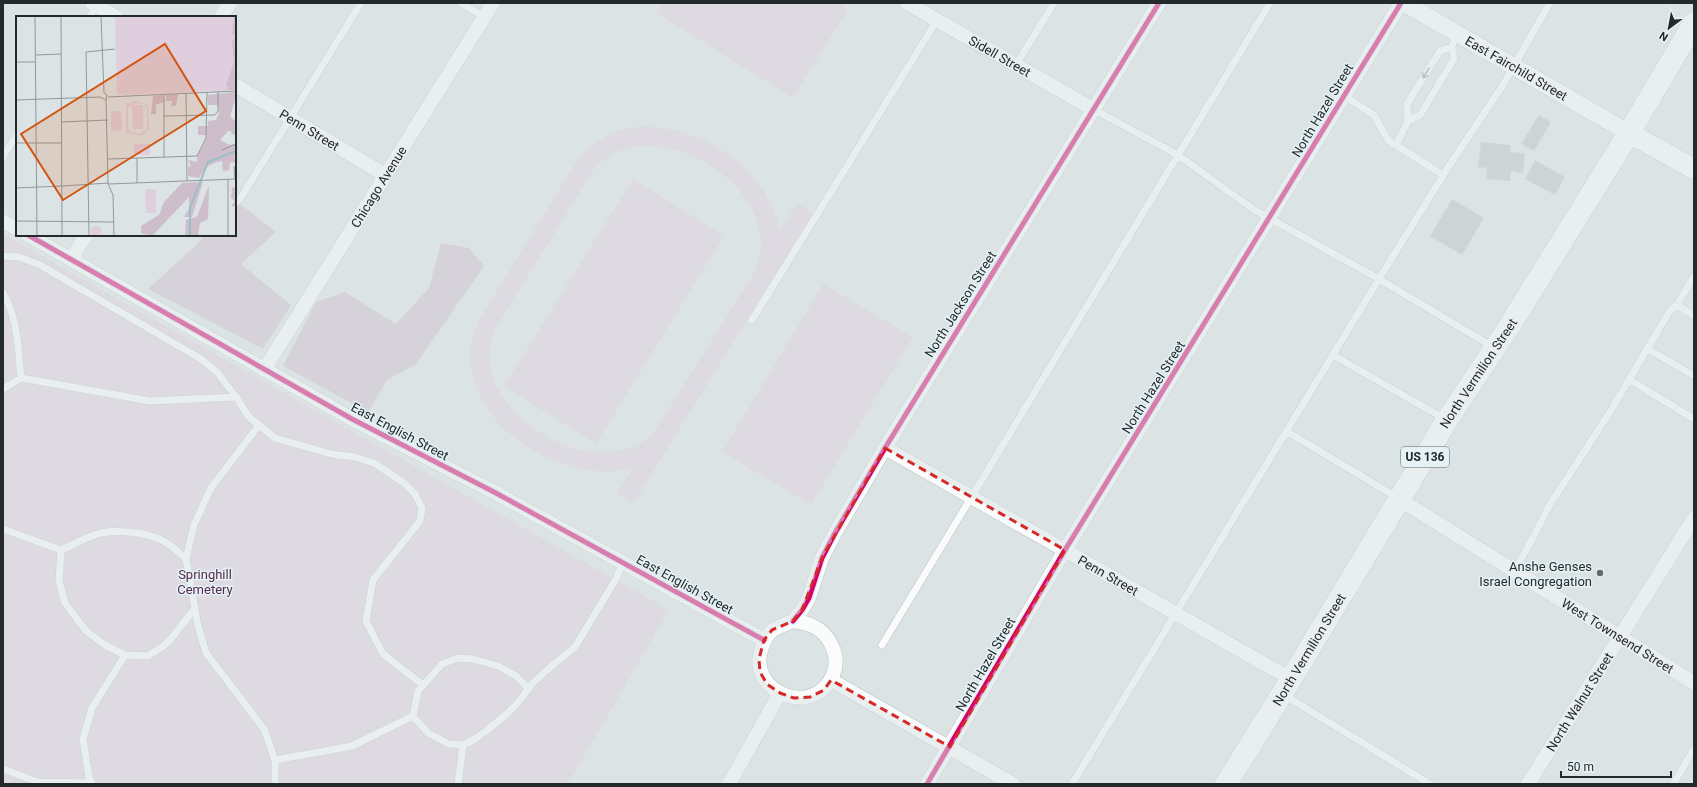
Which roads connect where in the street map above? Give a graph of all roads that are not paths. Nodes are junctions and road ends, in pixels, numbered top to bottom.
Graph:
1 (230, 3) edge
2 (361, 3) edge
3 (461, 3) edge
4 (493, 3) edge
5 (907, 3) edge
6 (1054, 3) edge
7 (1159, 3) edge
8 (1270, 3) edge
9 (1401, 3) edge
10 (1404, 3) edge
11 (1550, 3) edge
12 (94, 7) edge
13 (114, 16) edge
14 (222, 16) edge
15 (484, 18) junction
16 (937, 20) junction
17 (1694, 23) edge
18 (1455, 40) junction
19 (1016, 65) junction
20 (1514, 66) junction
21 (236, 86) edge
22 (1344, 96) junction
23 (1093, 109) junction
24 (290, 117) junction
25 (1408, 122) junction
26 (1629, 133) junction
27 (16, 136) edge
28 (1396, 145) junction
29 (1178, 155) junction
30 (3, 158) edge
31 (1694, 169) edge
32 (384, 175) junction
33 (1443, 175) junction
34 (236, 202) edge
35 (1269, 218) junction
36 (3, 221) edge
37 (16, 228) edge
38 (30, 236) edge
39 (85, 236) edge
40 (3, 256) edge
41 (71, 260) junction
42 (1694, 276) edge
43 (1378, 279) junction
44 (3, 293) edge
45 (1676, 305) junction
46 (1694, 316) edge
47 (752, 320) dead end
48 (1494, 348) junction
49 (1648, 349) junction
50 (1332, 355) junction
51 (264, 370) junction
52 (1694, 376) edge
53 (22, 378) junction
54 (1630, 380) junction
55 (3, 389) edge
56 (236, 397) junction
57 (1694, 419) edge
58 (1447, 420) junction
59 (259, 425) junction
60 (1286, 431) junction
61 (885, 448) junction
62 (972, 498) junction
63 (1399, 499) junction
64 (1694, 518) edge
65 (3, 529) edge
66 (61, 550) junction
67 (1065, 550) junction
68 (186, 559) junction
69 (623, 563) junction
70 (1514, 571) junction
71 (195, 608) junction
72 (1176, 613) junction
73 (793, 621) junction
74 (1621, 637) junction
75 (764, 640) junction
76 (882, 645) dead end
77 (125, 655) junction
78 (831, 680) junction
79 (1694, 683) edge
80 (423, 685) junction
81 (1286, 686) junction
82 (529, 689) junction
83 (780, 693) junction
84 (413, 716) junction
85 (463, 745) junction
86 (950, 747) junction
87 (1694, 749) edge
88 (275, 760) junction
89 (3, 769) edge
90 (92, 784) edge
91 (275, 784) edge
92 (458, 784) edge
93 (729, 784) edge
94 (927, 784) edge
95 (1012, 784) edge
96 (1072, 784) edge
97 (1226, 784) edge
98 (1430, 784) edge
99 (1528, 784) edge
100 (1673, 784) edge

1 - 14 street
2 - 24 lane
3 - 15 lane
4 - 15 street, Chicago Avenue
5 - 16 street, Sidell Street
6 - 19 lane
7 - 23 street, North Jackson Street
8 - 29 lane
9 - 22 street, North Hazel Street
10 - 18 street, East Fairchild Street
11 - 20 lane
12 - 13 street
15 - 32 street, Chicago Avenue
16 - 19 street, Sidell Street
16 - 47 lane
17 - 26 main road, North Vermilion Street
18 - 20 street, East Fairchild Street
18 - 25 lane
18 -> 25 lane
19 - 23 street, Sidell Street
20 - 26 street, East Fairchild Street
20 - 33 lane
21 - 24 street, Penn Street
22 - 28 lane
22 - 35 street, North Hazel Street
23 - 29 lane
23 - 61 street, North Jackson Street
24 - 32 street, Penn Street
24 - 34 lane
25 - 28 lane
26 - 31 main road
26 - 48 main road, North Vermilion Street / US 136
27 - 30 lane
28 - 33 lane
29 - 35 lane
29 - 62 lane
32 - 51 street, Chicago Avenue
33 - 43 lane
35 - 43 lane
35 - 67 street, North Hazel Street
36 - 37 street
38 - 41 street, East English Street
39 - 41 street
40 - 56 lane
41 - 51 street, East English Street
42 - 45 lane
43 - 48 lane
43 - 50 lane
44 - 53 lane
45 - 46 lane
45 - 49 lane
48 - 58 main road, North Vermilion Street / US 136
49 - 52 lane
49 - 54 lane
50 - 58 lane
50 - 60 lane
51 - 69 street, East English Street
53 - 55 lane
53 - 56 lane
54 - 57 lane
54 - 70 lane
56 - 59 lane
58 - 63 main road, North Vermilion Street / US 136
59 - 68 lane
59 - 80 lane
60 - 63 lane
60 - 72 lane
61 - 62 street, Penn Street
61 - 73 street, North Jackson Street
62 - 67 street, Penn Street
62 - 76 lane
63 - 70 street, West Townsend Street
63 - 81 main road, North Vermilion Street / US 136
64 - 74 street, North Walnut Street
65 - 66 lane
66 - 68 lane
66 - 77 lane
67 - 72 street, Penn Street
67 - 86 street, North Hazel Street
68 - 71 lane
69 - 75 street, East English Street
69 - 82 lane
70 - 74 street, West Townsend Street
71 - 77 lane
71 - 88 lane
72 - 81 street, Penn Street
72 - 96 lane
73 - 75 street
73 - 78 street
74 - 79 street, West Townsend Street
74 - 99 street, North Walnut Street
75 - 83 street
77 - 90 lane
78 - 83 street
78 - 86 street
80 - 82 lane
80 - 84 lane
81 - 97 main road, North Vermilion Street / US 136
81 - 98 lane
82 - 85 lane
83 - 93 street
84 - 85 lane
84 - 88 lane
85 - 92 lane
86 - 94 street, North Hazel Street
86 - 95 street
87 - 100 lane
88 - 91 lane
89 - 90 lane

